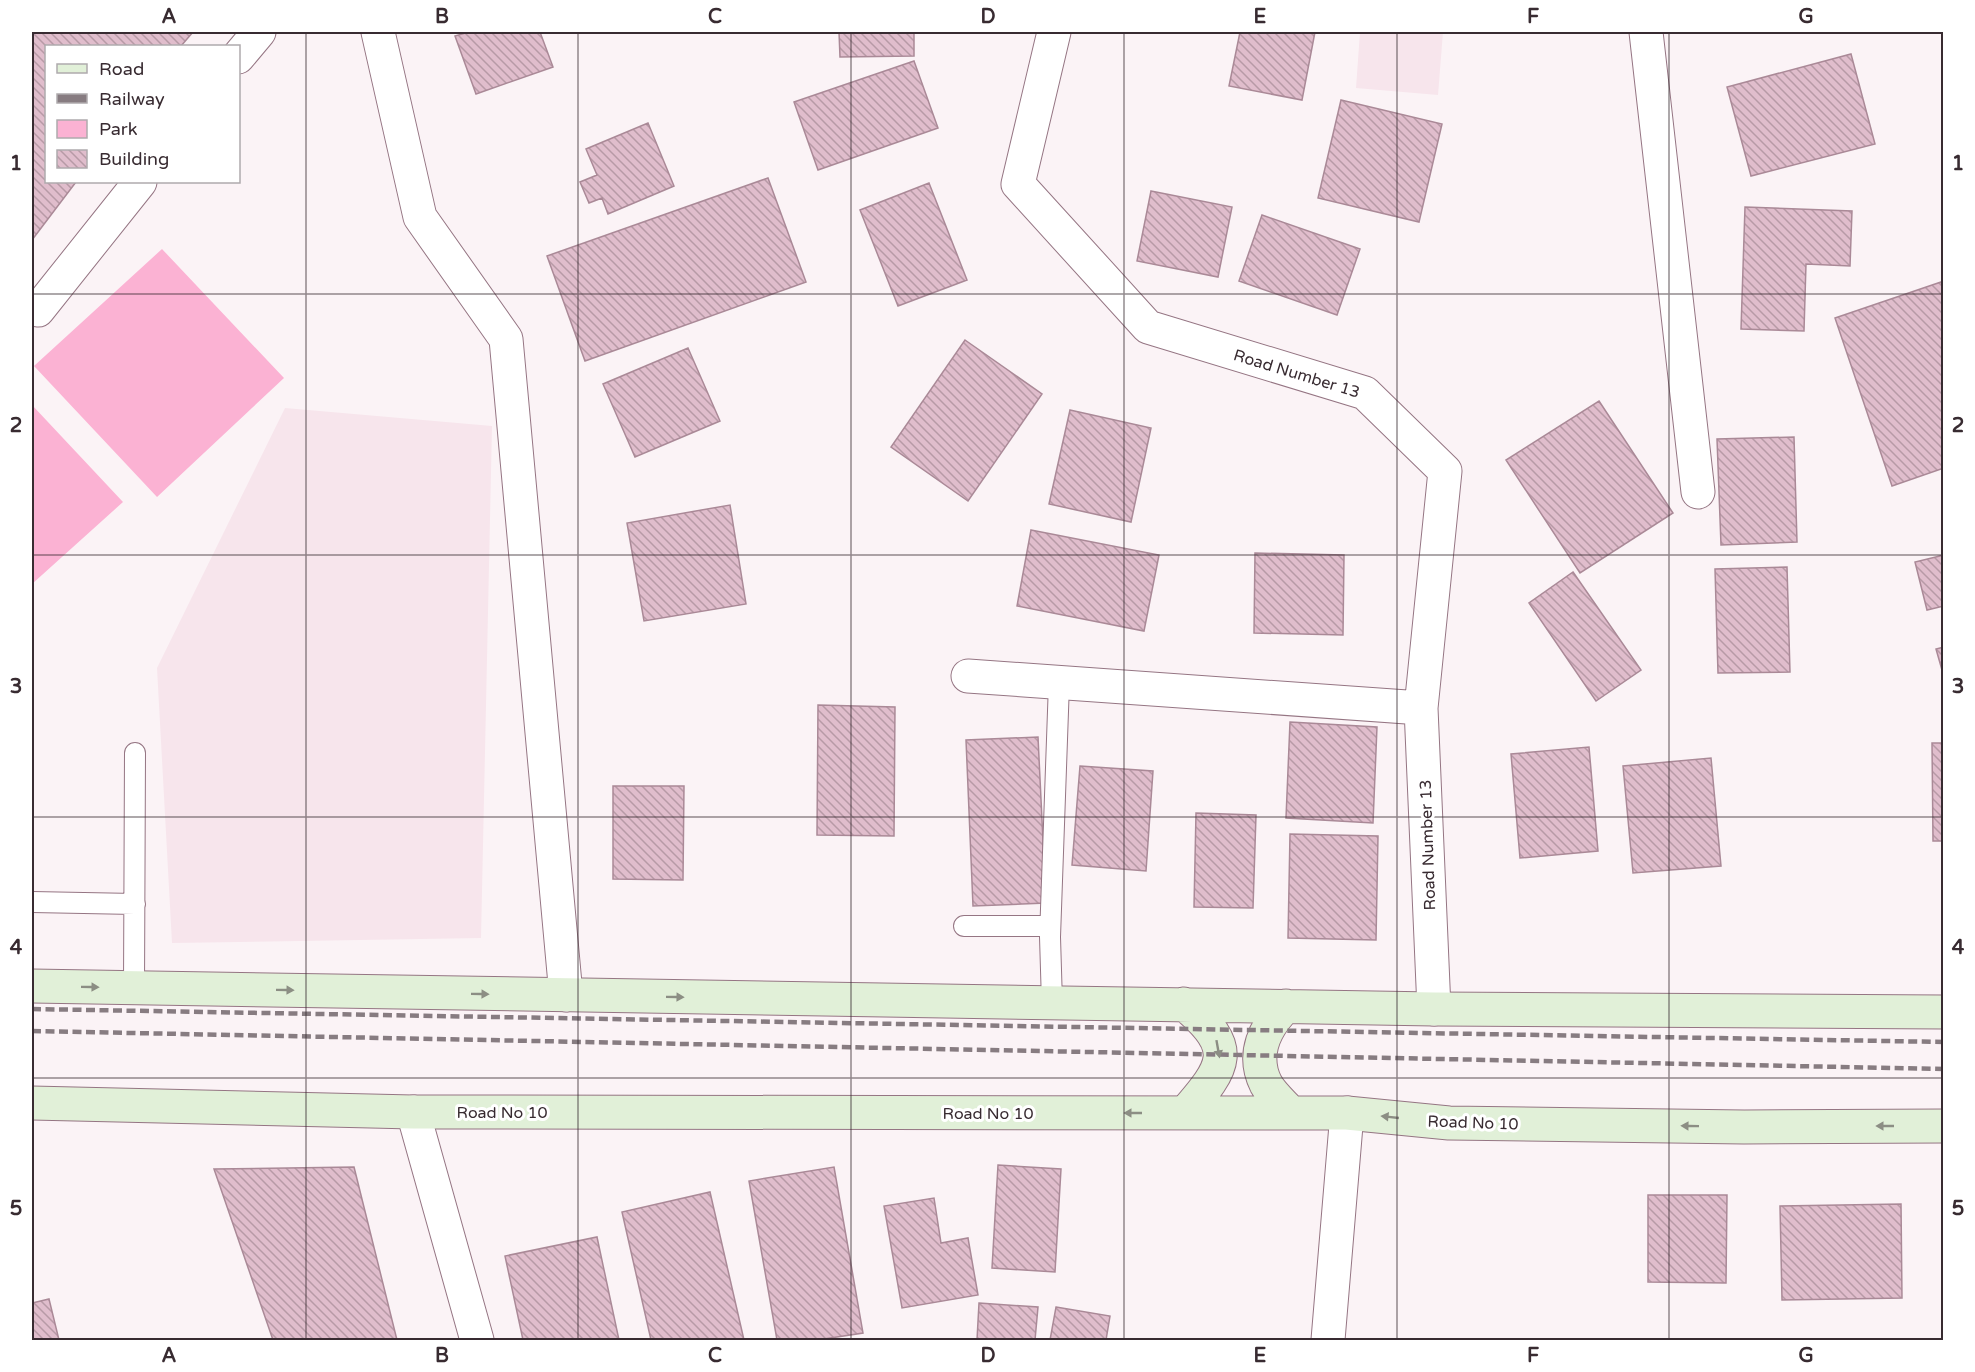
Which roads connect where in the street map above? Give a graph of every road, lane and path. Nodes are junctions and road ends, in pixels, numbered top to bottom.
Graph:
1 (258, 32) edge
2 (378, 32) edge
3 (1053, 32) edge
4 (1646, 32) edge
5 (240, 54) edge
6 (139, 183) edge
7 (32, 309) edge
8 (1698, 492) dead end
9 (968, 676) dead end
10 (1059, 683) junction
11 (1421, 708) junction
12 (135, 753) dead end
13 (32, 902) edge
14 (135, 904) junction
15 (964, 926) dead end
16 (1050, 926) junction
17 (32, 986) edge
18 (134, 987) junction
19 (567, 995) junction
20 (1052, 1003) junction
21 (1184, 1004) junction
22 (1286, 1006) junction
23 (1434, 1009) junction
24 (1944, 1012) edge
25 (32, 1103) edge
26 (412, 1112) junction
27 (1185, 1113) junction
28 (1291, 1113) junction
29 (1347, 1113) junction
30 (1944, 1126) edge
31 (477, 1341) edge
32 (1329, 1341) edge

1 - 5 street
2 - 19 street
3 - 11 street, Road Number 13
4 - 8 street
6 - 7 street
9 - 10 street
10 - 11 street
10 - 16 lane
11 - 23 street, Road Number 13
12 - 14 lane
13 - 14 lane
14 - 18 lane
15 - 16 lane
16 - 20 lane
17 -> 18 main road
18 -> 19 main road
19 -> 20 main road
20 - 21 main road
21 - 22 main road
21 -> 27 main road
22 - 23 main road
22 - 28 main road
23 - 24 main road
25 - 26 main road, Road No 10
27 -> 26 main road, Road No 10
26 - 31 street
27 - 28 main road, Road No 10
28 - 29 main road, Road No 10
30 -> 29 main road, Road No 10
29 - 32 street

